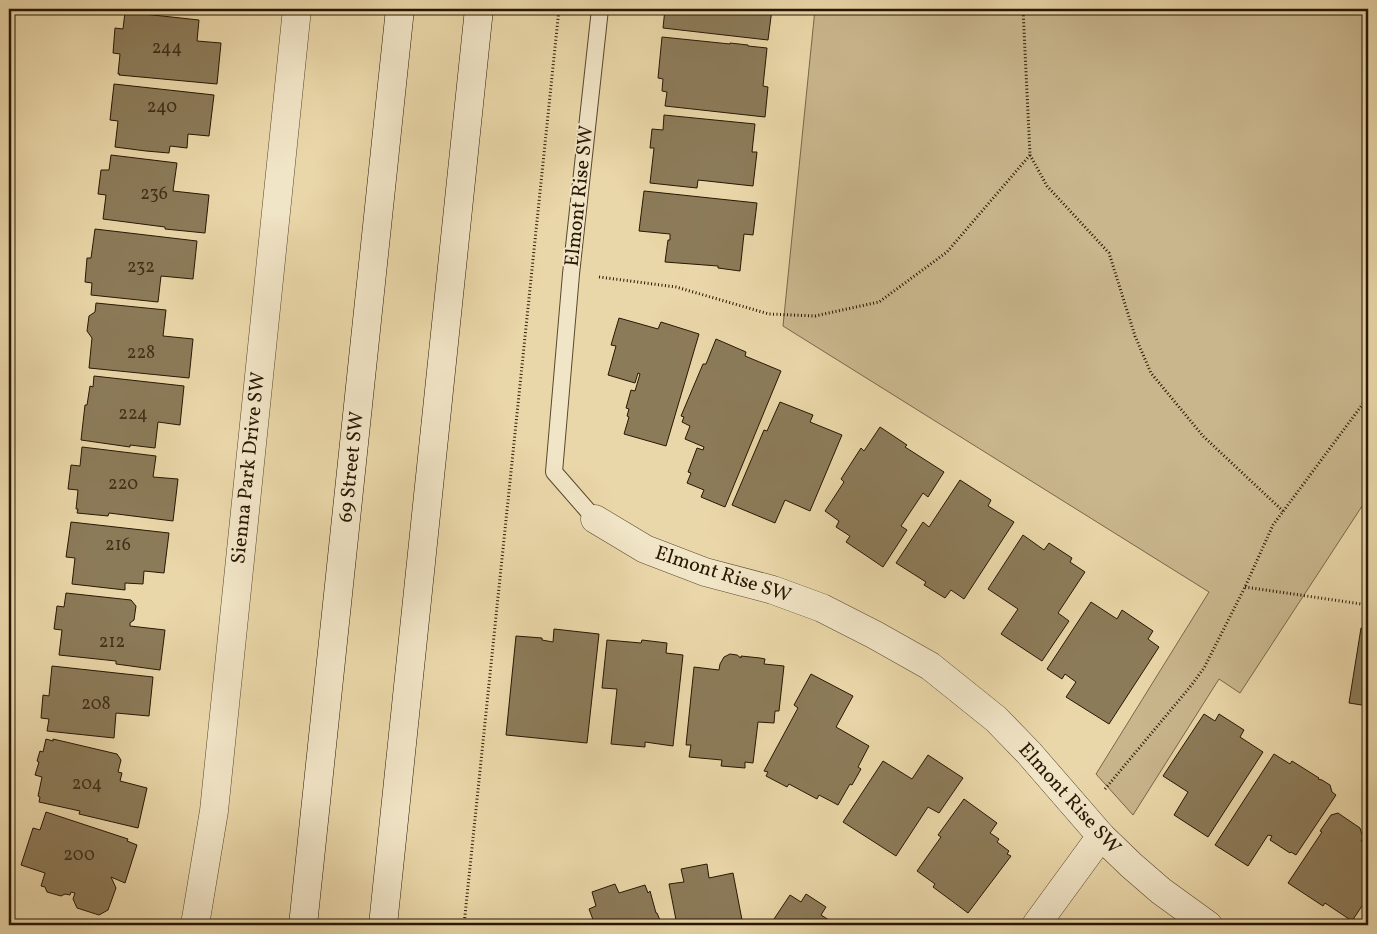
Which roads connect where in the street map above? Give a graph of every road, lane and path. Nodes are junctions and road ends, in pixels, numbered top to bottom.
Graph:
1 (297, 9) edge
2 (400, 9) edge
3 (479, 9) edge
4 (558, 9) edge
5 (600, 9) edge
6 (1023, 9) edge
7 (1030, 155) junction
8 (571, 274) junction
9 (1368, 397) edge
10 (1284, 512) junction
11 (595, 519) joint
12 (1246, 587) junction
13 (1368, 605) edge
14 (1093, 827) junction
15 (194, 925) edge
16 (303, 925) edge
17 (383, 925) edge
18 (464, 925) edge
19 (1036, 925) edge
20 (1208, 925) edge

1 - 15 main road, Sienna Park Drive SW
2 - 16 main road, 69 Street SW
3 - 17 main road
4 - 18 path
5 - 8 lane, Elmont Rise SW
6 - 7 path
7 - 8 path
7 - 10 path
8 - 11 lane, Elmont Rise SW
9 - 10 path
10 - 12 path
11 - 14 main road, Elmont Rise SW
12 - 13 path
12 - 14 path
14 - 19 main road
14 - 20 main road, Elmont Rise SW

